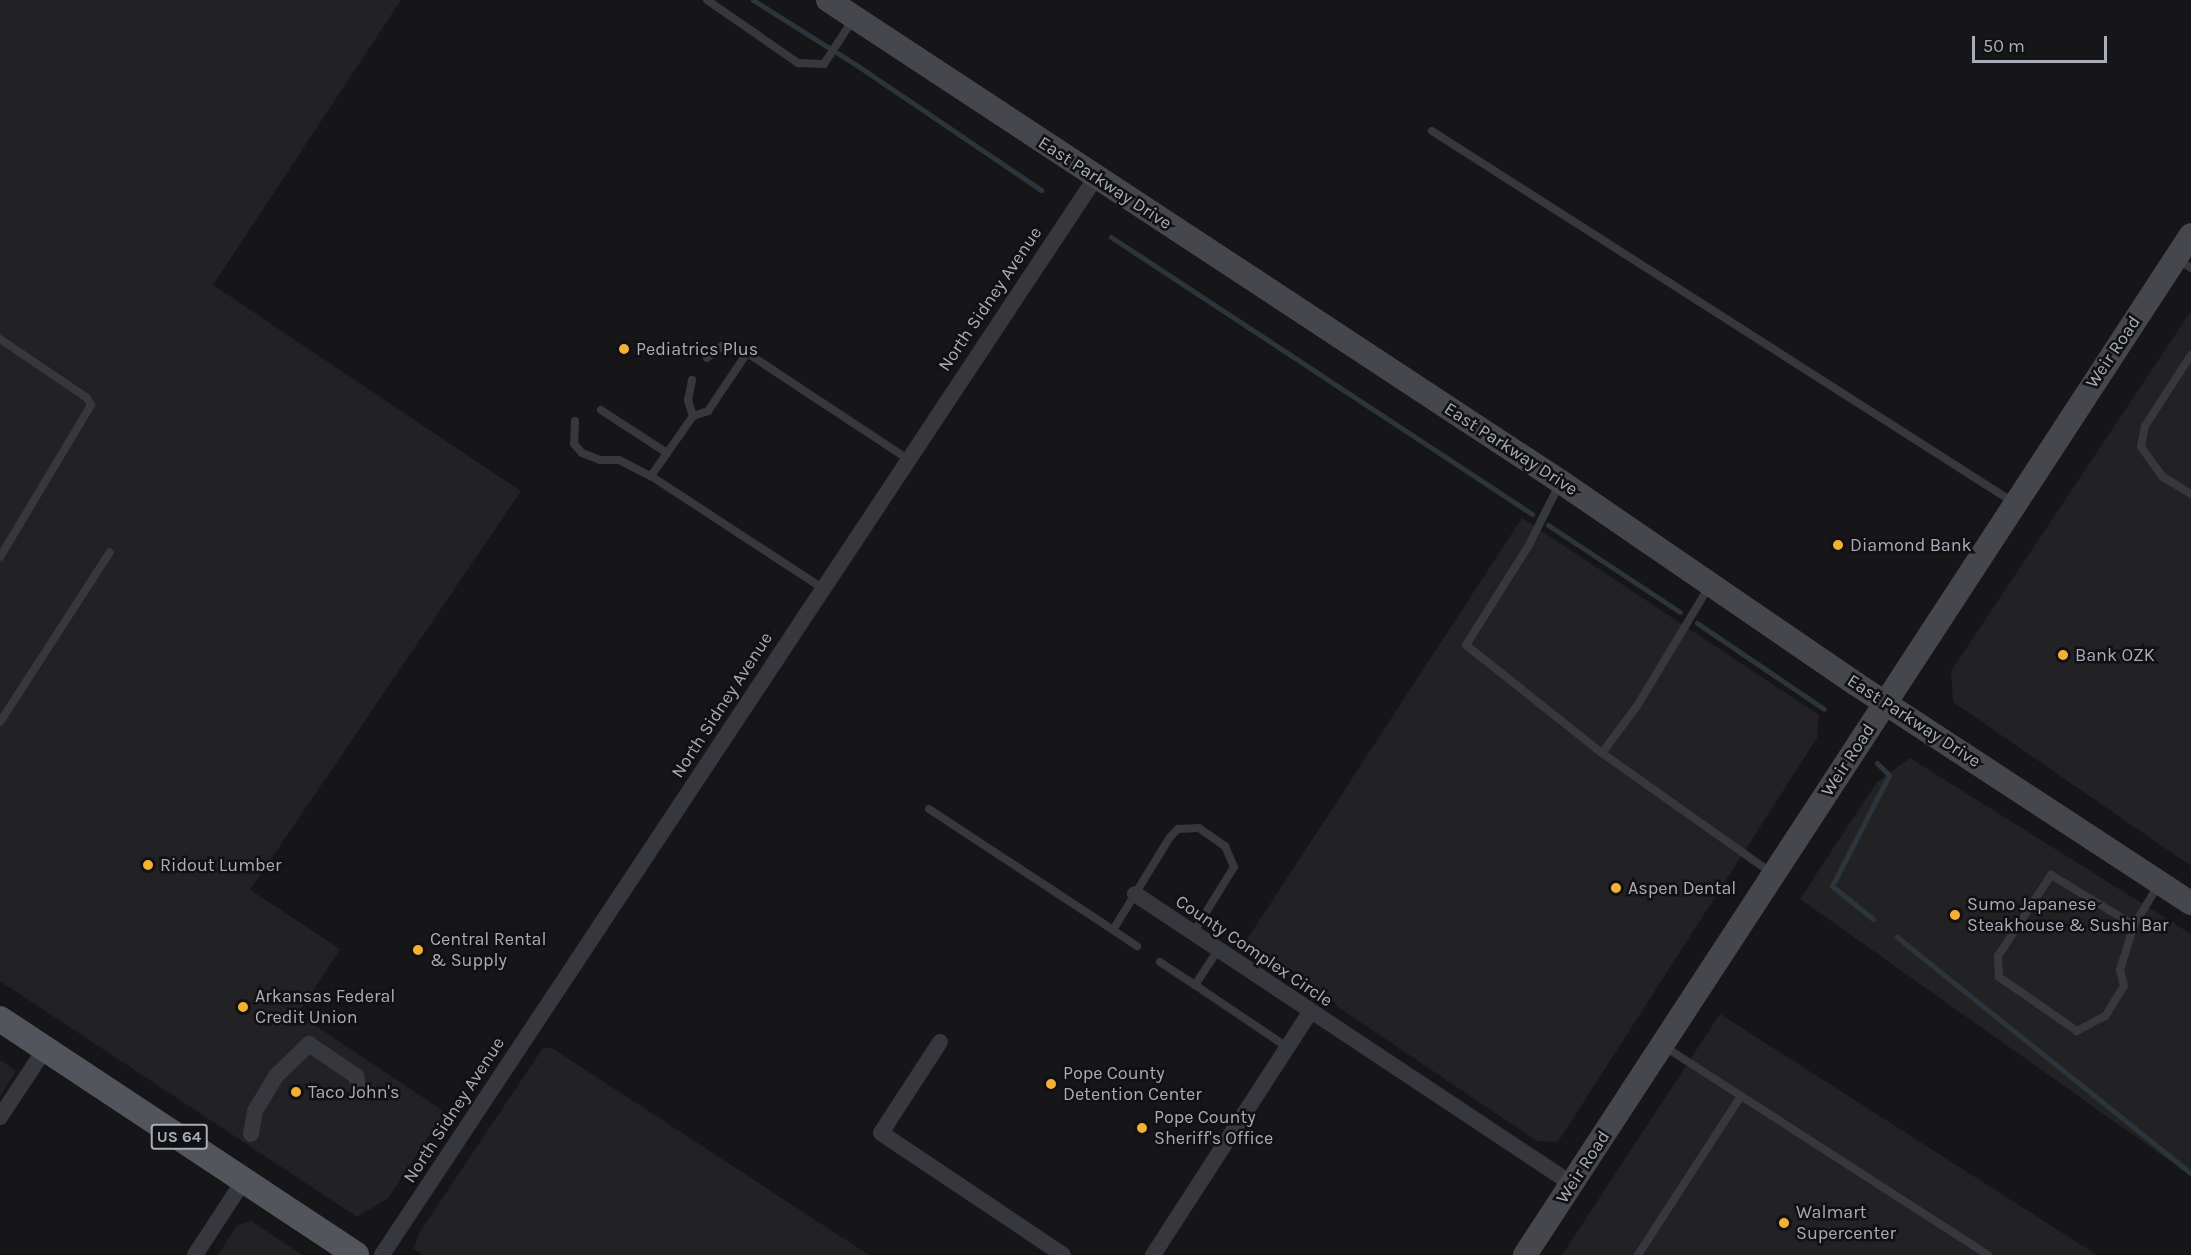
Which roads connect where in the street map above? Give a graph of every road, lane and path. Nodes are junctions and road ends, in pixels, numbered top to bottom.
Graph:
1 (707, 0) edge
2 (828, 0) edge
3 (855, 18) junction
4 (1432, 131) dead end
5 (1096, 177) junction
6 (2191, 235) edge
7 (2183, 263) edge
8 (0, 339) edge
9 (747, 353) junction
10 (2191, 355) edge
11 (707, 358) dead end
12 (692, 381) dead end
13 (601, 410) dead end
14 (693, 416) junction
15 (575, 421) dead end
16 (667, 453) junction
17 (908, 459) junction
18 (651, 476) junction
19 (1561, 482) junction
20 (2191, 494) edge
21 (2014, 502) junction
22 (110, 552) dead end
23 (0, 557) edge
24 (1711, 584) junction
25 (822, 588) junction
26 (1885, 702) junction
27 (0, 722) edge
28 (1602, 753) junction
29 (929, 809) dead end
30 (1774, 874) junction
31 (2160, 883) junction
32 (1135, 894) junction
33 (2191, 903) edge
34 (2134, 925) junction
35 (1113, 930) junction
36 (1193, 933) junction
37 (1137, 946) dead end
38 (1218, 950) junction
39 (1160, 962) dead end
40 (1195, 985) junction
41 (1310, 1012) junction
42 (0, 1019) edge
43 (940, 1042) dead end
44 (1662, 1045) junction
45 (1287, 1047) junction
46 (45, 1049) junction
47 (358, 1085) dead end
48 (1741, 1096) junction
49 (0, 1117) edge
50 (251, 1134) dead end
51 (244, 1180) junction
52 (1572, 1184) junction
53 (195, 1255) edge
54 (356, 1255) edge
55 (382, 1255) edge
56 (1063, 1255) edge
57 (1153, 1255) edge
58 (1525, 1255) edge
59 (1638, 1255) edge
60 (1988, 1255) edge

1 - 3 lane
2 - 3 main road, East Parkway Drive
3 - 5 main road, East Parkway Drive
4 - 21 lane
5 - 17 street, North Sidney Avenue
5 - 19 main road, East Parkway Drive
6 - 7 main road, Weir Road
7 - 21 main road, Weir Road
8 - 23 lane
9 - 11 lane
9 - 14 lane
9 - 17 lane
10 - 20 lane
12 - 14 lane
13 - 16 lane
14 - 16 lane
15 - 18 lane
16 - 18 lane
17 - 25 street, North Sidney Avenue
18 - 25 lane
19 - 24 main road, East Parkway Drive
19 - 28 lane
21 - 26 main road, Weir Road
22 - 27 lane
24 - 26 main road, East Parkway Drive
24 - 28 lane
25 - 55 street, North Sidney Avenue
26 - 30 main road, Weir Road
26 - 31 main road, East Parkway Drive
28 - 30 lane
29 - 35 lane
30 - 44 main road, Weir Road
31 - 33 main road, East Parkway Drive
31 - 34 lane
32 - 35 lane
32 - 36 street, County Complex Circle
32 - 36 lane
34 - 34 lane
35 - 37 lane
36 - 38 street, County Complex Circle
38 - 40 lane
38 - 41 street, County Complex Circle
39 - 40 lane
40 - 45 lane
41 - 45 street
41 - 52 street, County Complex Circle
42 - 46 main road, US 64
43 - 56 street
44 - 48 lane
44 - 52 main road, Weir Road
45 - 57 street
46 - 49 street
46 - 51 main road, US 64
47 - 50 street
48 - 59 lane
48 - 60 lane
51 - 53 street
51 - 54 main road, US 64
52 - 58 main road, Weir Road

